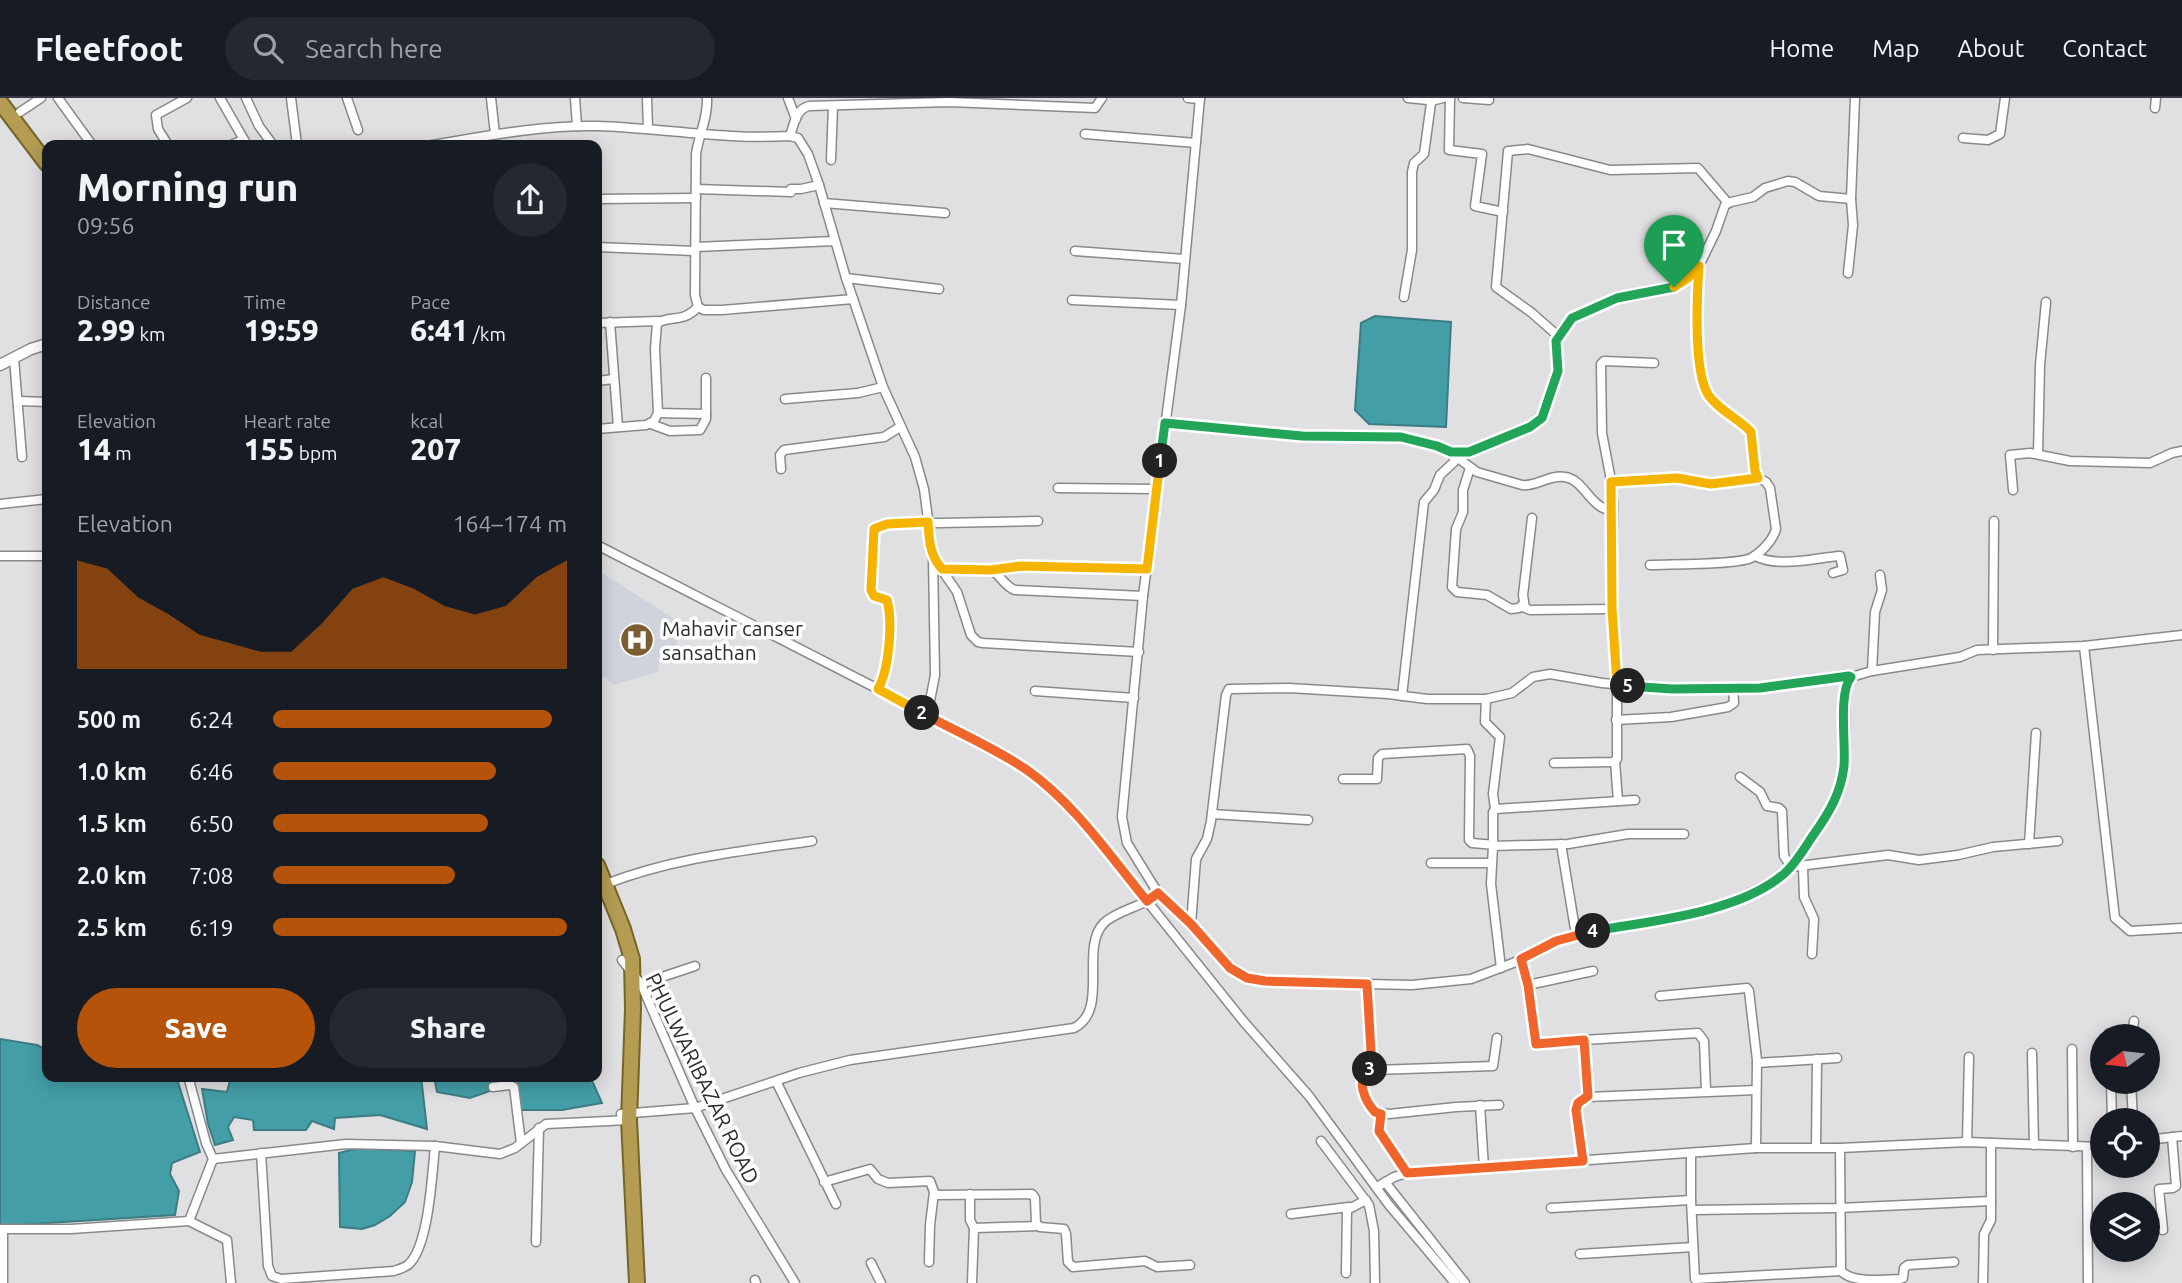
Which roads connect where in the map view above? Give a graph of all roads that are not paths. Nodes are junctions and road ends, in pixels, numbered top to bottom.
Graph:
1 (9, 98) edge
2 (41, 98) edge
3 (58, 98) edge
4 (187, 98) edge
5 (220, 98) edge
6 (246, 98) edge
7 (291, 98) edge
8 (347, 98) edge
9 (491, 98) edge
10 (575, 98) edge
11 (647, 98) edge
12 (707, 98) edge
13 (788, 98) edge
14 (1102, 98) edge
15 (1188, 98) edge
16 (1200, 98) edge
17 (1408, 98) edge
18 (1443, 98) edge
19 (1450, 98) edge
20 (1463, 98) edge
21 (1855, 98) edge
22 (2005, 98) edge
23 (2156, 98) edge
24 (1489, 100) dead end
25 (979, 101) edge
26 (1051, 101) edge
27 (1430, 101) junction
28 (0, 102) edge
29 (803, 103) edge
30 (833, 106) junction
31 (2155, 108) dead end
32 (20, 111) junction
33 (796, 119) junction
34 (577, 126) junction
35 (648, 129) junction
36 (358, 130) dead end
37 (699, 133) junction
38 (495, 134) junction
39 (1085, 134) dead end
40 (790, 136) junction
41 (1963, 138) dead end
42 (88, 140) edge
43 (165, 140) edge
44 (244, 140) edge
45 (269, 140) edge
46 (297, 140) edge
47 (476, 140) edge
48 (42, 141) edge
49 (1196, 143) junction
50 (42, 157) edge
51 (831, 160) dead end
52 (819, 184) junction
53 (696, 193) junction
54 (602, 199) edge
55 (1851, 199) junction
56 (824, 203) junction
57 (1728, 203) junction
58 (1503, 212) junction
59 (945, 213) dead end
60 (834, 241) junction
61 (602, 247) edge
62 (695, 249) junction
63 (1075, 251) dead end
64 (1184, 259) junction
65 (1699, 266) junction
66 (1848, 273) dead end
67 (846, 278) junction
68 (940, 289) dead end
69 (1404, 297) dead end
70 (853, 299) junction
71 (1072, 300) dead end
72 (2046, 302) dead end
73 (1181, 305) junction
74 (698, 307) junction
75 (659, 321) junction
76 (610, 322) junction
77 (602, 323) edge
78 (1558, 336) junction
79 (42, 346) edge
80 (15, 358) junction
81 (1654, 363) dead end
82 (0, 365) edge
83 (706, 378) dead end
84 (614, 379) junction
85 (602, 380) edge
86 (883, 387) junction
87 (785, 399) dead end
88 (19, 401) junction
89 (42, 402) edge
90 (658, 413) junction
91 (706, 414) junction
92 (1165, 423) junction
93 (650, 424) junction
94 (618, 427) junction
95 (900, 427) junction
96 (602, 429) edge
97 (2182, 451) edge
98 (1454, 454) junction
99 (2038, 454) junction
100 (22, 457) dead end
101 (1470, 468) junction
102 (781, 469) dead end
103 (1758, 478) junction
104 (1611, 482) junction
105 (1058, 488) dead end
106 (1156, 489) junction
107 (2013, 491) dead end
108 (42, 500) edge
109 (0, 504) edge
110 (1613, 511) junction
111 (1532, 518) dead end
112 (1038, 521) dead end
113 (1994, 521) dead end
114 (928, 522) junction
115 (602, 548) edge
116 (0, 556) edge
117 (42, 556) edge
118 (1755, 556) junction
119 (933, 557) junction
120 (1650, 565) dead end
121 (942, 569) junction
122 (1147, 569) junction
123 (991, 570) junction
124 (1833, 573) dead end
125 (1881, 575) dead end
126 (1143, 596) junction
127 (1523, 604) junction
128 (1612, 609) junction
129 (2182, 635) edge
130 (2084, 646) junction
131 (1993, 650) junction
132 (1139, 652) junction
133 (1872, 671) junction
134 (1851, 677) junction
135 (1617, 684) junction
136 (878, 689) junction
137 (1733, 689) junction
138 (1035, 691) dead end
139 (1402, 696) junction
140 (1134, 698) junction
141 (1486, 699) junction
142 (927, 716) junction
143 (1616, 720) junction
144 (2036, 733) dead end
145 (1615, 761) junction
146 (1554, 763) dead end
147 (1740, 777) dead end
148 (1343, 779) dead end
149 (1635, 800) dead end
150 (1618, 801) junction
151 (1494, 809) junction
152 (1212, 814) junction
153 (1308, 820) dead end
154 (1685, 834) dead end
155 (811, 841) dead end
156 (2058, 841) dead end
157 (1561, 844) junction
158 (2029, 844) junction
159 (1494, 845) junction
160 (1430, 863) dead end
161 (1491, 863) junction
162 (1791, 867) junction
163 (1803, 867) junction
164 (602, 886) edge
165 (602, 888) edge
166 (602, 890) edge
167 (1158, 893) junction
168 (1147, 901) junction
169 (1191, 924) junction
170 (2182, 928) edge
171 (1576, 934) junction
172 (1812, 954) dead end
173 (1521, 959) junction
174 (622, 960) junction
175 (695, 966) dead end
176 (1501, 968) junction
177 (1593, 971) dead end
178 (637, 979) junction
179 (1367, 984) junction
180 (1528, 985) junction
181 (1660, 996) dead end
182 (2134, 1021) dead end
183 (2134, 1024) edge
184 (1497, 1038) dead end
185 (1584, 1040) junction
186 (2073, 1049) dead end
187 (2032, 1053) dead end
188 (1969, 1057) dead end
189 (1837, 1058) dead end
190 (1817, 1059) junction
191 (1757, 1063) junction
192 (1372, 1068) junction
193 (776, 1081) junction
194 (190, 1082) edge
195 (493, 1087) dead end
196 (1756, 1090) junction
197 (1706, 1091) junction
198 (1588, 1097) junction
199 (1480, 1105) junction
200 (1499, 1105) dead end
201 (695, 1108) junction
202 (1381, 1114) junction
203 (625, 1117) junction
204 (539, 1128) junction
205 (2182, 1136) edge
206 (2172, 1137) junction
207 (2160, 1138) edge
208 (1321, 1141) dead end
209 (1967, 1142) junction
210 (521, 1143) junction
211 (1991, 1143) junction
212 (2034, 1145) junction
213 (435, 1146) junction
214 (1816, 1147) junction
215 (2073, 1147) junction
216 (2087, 1147) joint
217 (1756, 1148) junction
218 (1840, 1148) junction
219 (261, 1153) junction
220 (1691, 1153) junction
221 (213, 1159) junction
222 (1583, 1161) junction
223 (1484, 1168) junction
224 (1407, 1173) junction
225 (824, 1182) junction
226 (1381, 1184) junction
227 (970, 1194) junction
228 (934, 1195) junction
229 (1366, 1200) junction
230 (1691, 1200) junction
231 (1991, 1201) junction
232 (836, 1204) dead end
233 (1349, 1207) junction
234 (1551, 1208) dead end
235 (1839, 1208) junction
236 (1693, 1210) junction
237 (629, 1213) junction
238 (1291, 1214) dead end
239 (189, 1221) junction
240 (1038, 1226) junction
241 (974, 1228) junction
242 (1, 1230) edge
243 (2163, 1230) dead end
244 (536, 1242) dead end
245 (1693, 1247) junction
246 (1580, 1254) dead end
247 (929, 1262) dead end
248 (1954, 1262) dead end
249 (871, 1263) dead end
250 (1190, 1265) dead end
251 (1346, 1273) dead end
252 (1845, 1278) edge
253 (340, 1279) edge
254 (1732, 1280) edge
255 (1695, 1281) edge
256 (3, 1283) edge
257 (231, 1283) edge
258 (628, 1283) edge
259 (637, 1283) edge
260 (795, 1283) edge
261 (881, 1283) edge
262 (972, 1283) edge
263 (1375, 1283) edge
264 (1455, 1283) edge
265 (1465, 1283) edge
266 (1983, 1283) edge
267 (2088, 1283) edge

1 - 32 highway
2 - 32 street
3 - 42 street
4 - 43 street
5 - 44 street
6 - 45 street
7 - 46 street
8 - 36 street
9 - 38 street
10 - 34 street
11 - 35 street
12 - 37 street
13 - 33 street
14 - 26 street
15 - 16 street
16 - 49 street
17 - 27 street
18 - 27 street
19 - 58 street
20 - 24 street
21 - 55 street
22 - 41 street
23 - 31 street
25 - 26 street
25 - 30 street
27 - 69 street
28 - 50 highway
29 - 30 street
29 - 33 street
30 - 51 street
32 - 48 highway
33 - 40 street
34 - 35 street
34 - 38 street
35 - 37 street
37 - 40 street
37 - 53 street
38 - 47 street
39 - 49 street
40 - 52 street
49 - 64 street
52 - 53 street
52 - 56 street
53 - 54 street
53 - 62 street
55 - 57 street
55 - 66 street
56 - 59 street
56 - 60 street
57 - 58 street
57 - 65 street
58 - 78 street
60 - 62 street
60 - 67 street
61 - 62 street
62 - 74 street
63 - 64 street
64 - 73 street
65 - 78 street
65 - 103 street
67 - 68 street
67 - 70 street
70 - 74 street
70 - 86 street
71 - 73 street
72 - 99 street
73 - 92 street
74 - 75 street
75 - 76 street
75 - 90 street
76 - 77 street
76 - 84 street
78 - 98 street
79 - 80 street
80 - 82 street
80 - 88 street
81 - 104 street
83 - 91 street
84 - 85 street
84 - 94 street
86 - 87 street
86 - 95 street
88 - 89 street
88 - 100 street
90 - 91 street
90 - 93 street
91 - 93 street
92 - 98 street
92 - 106 street
93 - 94 street
94 - 96 street
95 - 102 street
95 - 114 street
97 - 99 street
98 - 101 street
98 - 139 street
99 - 107 street
101 - 110 street
101 - 127 street
103 - 104 street
103 - 118 street
104 - 110 street
105 - 106 street
106 - 122 street
108 - 109 street
110 - 128 street
111 - 127 street
112 - 114 street
113 - 131 street
114 - 119 street
114 - 136 street
115 - 136 street
116 - 117 street
118 - 120 street
118 - 124 street
119 - 121 street
119 - 142 street
121 - 123 street
121 - 132 street
122 - 123 street
122 - 126 street
123 - 126 street
125 - 133 street
126 - 132 street
127 - 128 street
128 - 135 street
129 - 130 street
130 - 131 street
130 - 170 street
131 - 133 street
132 - 140 street
133 - 134 street
134 - 137 street
134 - 162 street
135 - 137 street
135 - 141 street
135 - 143 street
136 - 142 street
137 - 143 street
138 - 140 street
139 - 141 street
139 - 152 street
140 - 167 street
141 - 151 street
142 - 168 street
143 - 145 street
144 - 158 street
145 - 146 street
145 - 150 street
147 - 162 street
148 - 159 street
149 - 150 street
150 - 151 street
151 - 159 street
152 - 153 street
152 - 169 street
154 - 157 street
155 - 164 street
156 - 158 street
157 - 159 street
157 - 171 street
158 - 163 street
159 - 161 street
160 - 161 street
161 - 176 street
162 - 163 street
162 - 171 street
163 - 172 street
165 - 178 highway
166 - 174 highway
167 - 168 street
167 - 169 street
168 - 193 street
168 - 226 street
169 - 179 street
171 - 173 street
173 - 176 street
173 - 180 street
174 - 178 street, PHULWARIBAZAR ROAD
174 - 203 highway
175 - 178 street
176 - 179 street
177 - 180 street
178 - 201 street, PHULWARIBAZAR ROAD
178 - 203 highway
179 - 192 street
180 - 185 street
181 - 191 street
182 - 183 street
184 - 192 street
185 - 197 street
185 - 198 street
186 - 215 street
187 - 212 street
188 - 209 street
189 - 190 street
190 - 191 street
190 - 214 street
191 - 196 street
192 - 202 street
193 - 201 street
193 - 225 street
194 - 221 street
195 - 210 street
196 - 197 street
196 - 217 street
197 - 198 street
198 - 222 street
199 - 200 street
199 - 202 street
199 - 223 street
201 - 203 street
201 - 260 street, PHULWARIBAZAR ROAD
202 - 224 street
203 - 204 street
203 - 237 highway
204 - 210 street
204 - 244 street
205 - 206 street
206 - 207 street
206 - 243 street
208 - 229 street
209 - 211 street
209 - 218 street
210 - 213 street
211 - 212 street
211 - 231 street
212 - 215 street
213 - 219 street
213 - 253 street
214 - 217 street
214 - 218 street
215 - 216 street
216 - 267 street
217 - 220 street
218 - 235 street
219 - 221 street
219 - 253 street
220 - 222 street
220 - 230 street
221 - 239 street
222 - 223 street
223 - 224 street
224 - 226 street
225 - 228 street
225 - 232 street
226 - 264 street
226 - 265 street
227 - 228 street
227 - 240 street
227 - 241 street
228 - 247 street
229 - 233 street
229 - 263 street
230 - 234 street
230 - 236 street
231 - 235 street
231 - 266 street
233 - 238 street
233 - 251 street
235 - 236 street
235 - 252 street
236 - 245 street
237 - 258 highway
237 - 259 highway
239 - 242 street
239 - 257 street
240 - 241 street
240 - 250 street
241 - 262 street
242 - 256 street
245 - 246 street
245 - 255 street
248 - 252 street
249 - 261 street
252 - 254 street
254 - 255 street

